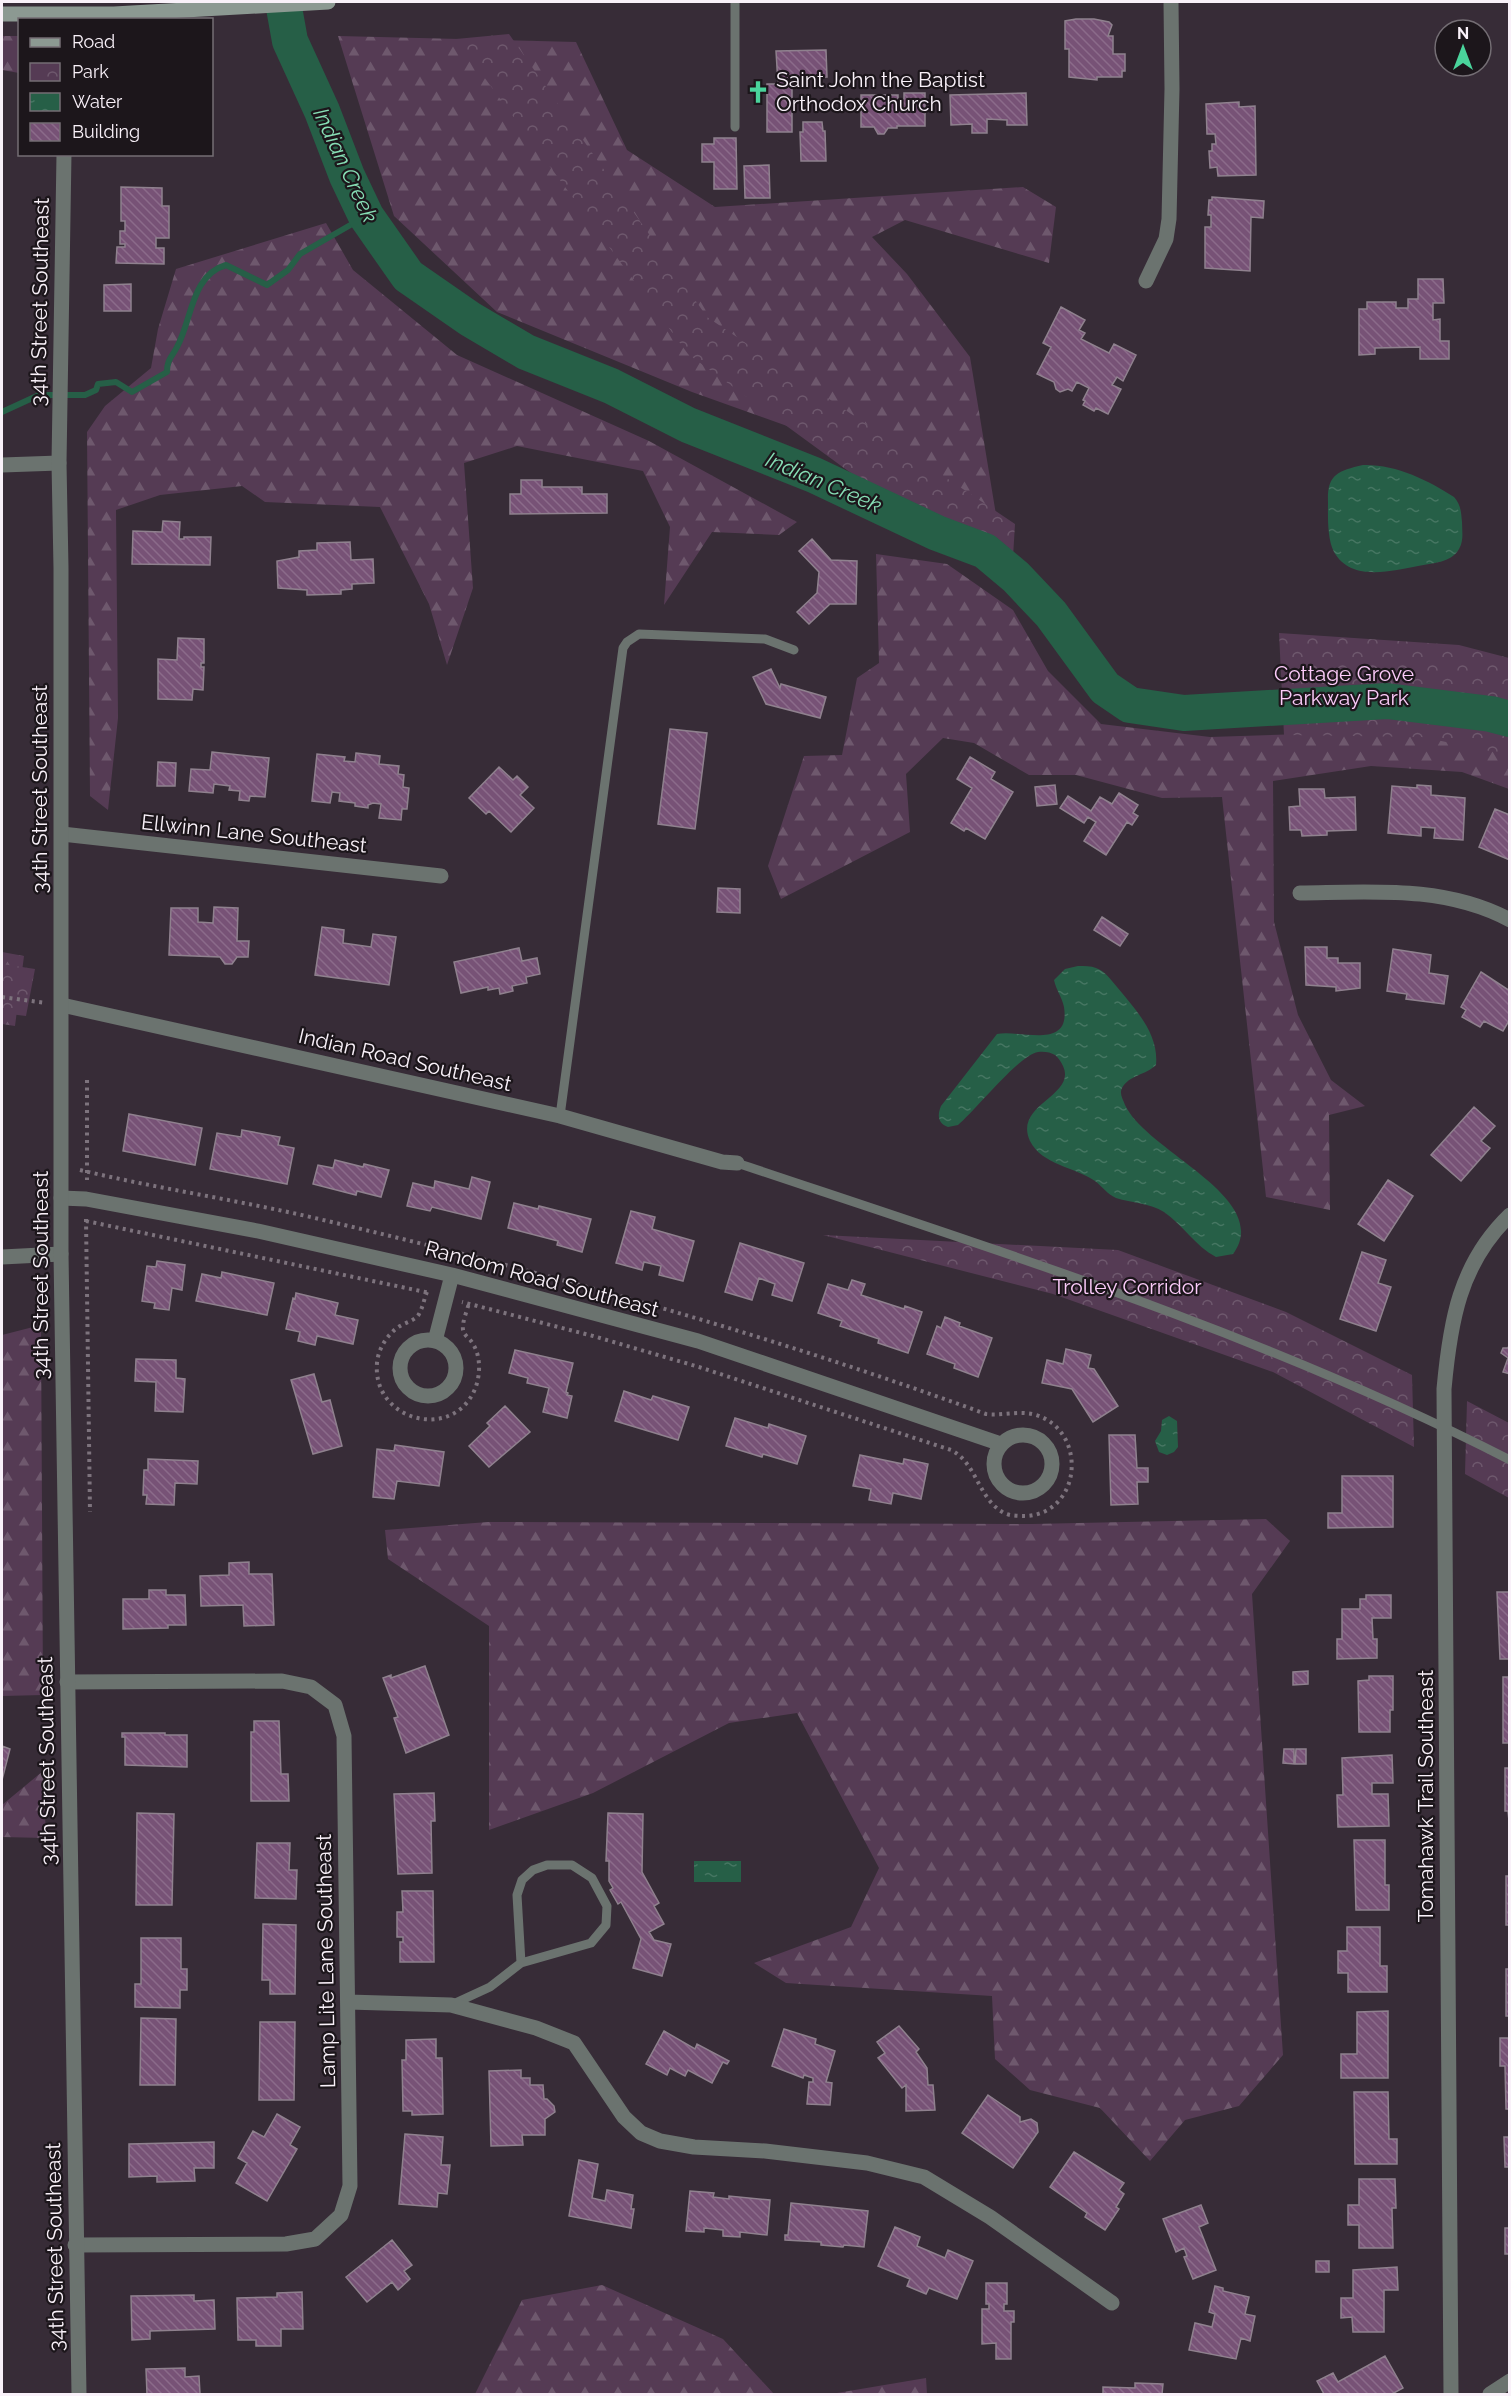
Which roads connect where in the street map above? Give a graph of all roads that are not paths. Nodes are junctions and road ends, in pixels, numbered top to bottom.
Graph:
1 (328, 2) edge
2 (735, 2) edge
3 (1171, 2) edge
4 (2, 14) edge
5 (66, 18) edge
6 (735, 127) dead end
7 (64, 156) edge
8 (1146, 281) dead end
9 (59, 463) junction
10 (2, 465) edge
11 (794, 650) dead end
12 (62, 834) junction
13 (441, 876) dead end
14 (1300, 893) dead end
15 (1509, 920) edge
16 (62, 1005) junction
17 (560, 1116) junction
18 (737, 1163) joint
19 (61, 1198) junction
20 (1508, 1219) edge
21 (61, 1254) junction
22 (2, 1257) edge
23 (452, 1275) junction
24 (435, 1341) dead end
25 (1445, 1427) junction
26 (1001, 1444) dead end
27 (1509, 1461) edge
28 (67, 1682) junction
29 (521, 1963) junction
30 (348, 2002) junction
31 (452, 2005) junction
32 (75, 2245) junction
33 (1112, 2303) dead end
34 (1509, 2381) edge
35 (79, 2394) edge
36 (1451, 2394) edge
37 (1490, 2394) edge

1 - 5 main road
2 - 6 lane
3 - 8 street
4 - 5 main road
7 - 9 street, 34th Street Southeast
9 - 10 street
9 - 12 street, 34th Street Southeast
11 - 17 lane
12 - 13 street, Ellwinn Lane Southeast
12 - 16 street, 34th Street Southeast
14 - 15 street
16 - 17 street, Indian Road Southeast
16 - 19 street, 34th Street Southeast
17 - 18 street, Indian Road Southeast
18 - 25 lane
19 - 21 street, 34th Street Southeast
19 - 23 street, Random Road Southeast
20 - 25 street, Tomahawk Trail Southeast
21 - 22 street
21 - 28 street, 34th Street Southeast
23 - 24 street
23 - 26 street, Random Road Southeast
25 - 27 lane
25 - 36 street, Tomahawk Trail Southeast
28 - 30 street, Lamp Lite Lane Southeast
28 - 32 street, 34th Street Southeast
29 - 29 lane
29 - 31 lane
30 - 31 street
30 - 32 street, Lamp Lite Lane Southeast
31 - 33 street
32 - 35 street, 34th Street Southeast
34 - 37 street

